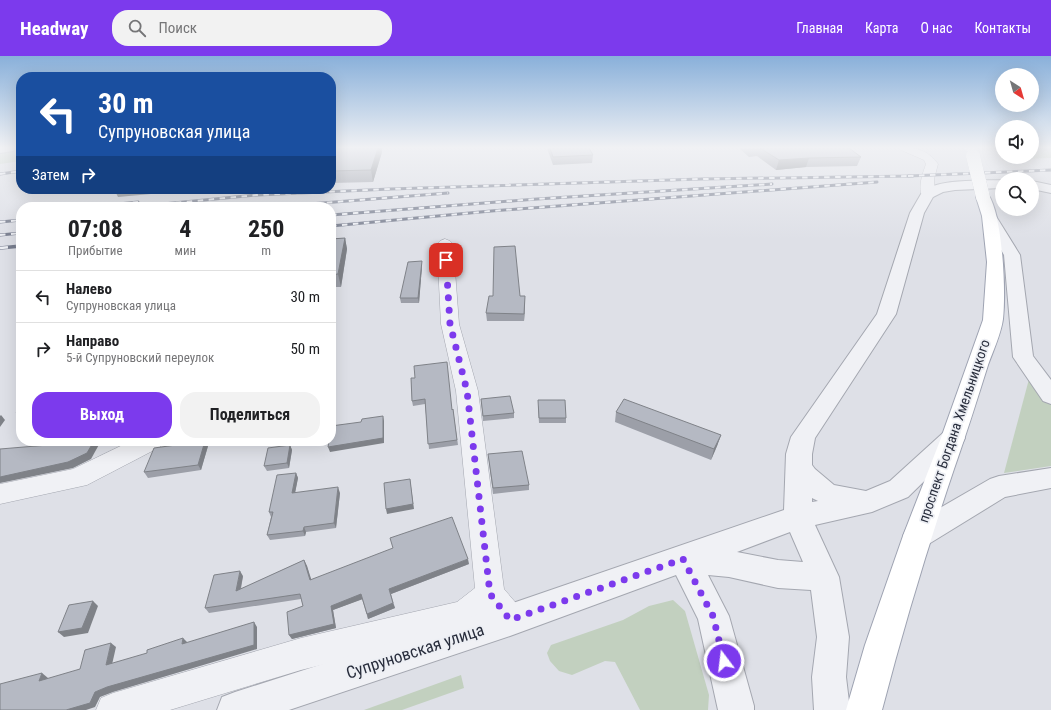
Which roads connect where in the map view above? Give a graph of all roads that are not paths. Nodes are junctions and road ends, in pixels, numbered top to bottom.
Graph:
1 (928, 179) edge
2 (978, 179) edge
3 (995, 184) edge
4 (1039, 186) edge
5 (1051, 189) edge
6 (928, 194) junction
7 (989, 216) junction
8 (445, 244) dead end
9 (1051, 396) edge
10 (954, 438) junction
11 (142, 446) edge
12 (799, 468) junction
13 (1048, 481) edge
14 (0, 494) edge
15 (872, 501) junction
16 (798, 517) junction
17 (917, 536) junction
18 (683, 559) junction
19 (824, 577) junction
20 (490, 594) junction
21 (510, 620) junction
22 (112, 710) edge
23 (235, 710) edge
24 (736, 710) edge
25 (832, 710) edge
26 (864, 710) edge

1 - 6 street
2 - 7 main road, проспект Богдана Хмельницкого, bridge
3 - 6 street
4 - 5 street
6 - 12 street
7 - 9 street
7 - 10 main road, проспект Богдана Хмельницкого
8 - 20 street
10 - 15 street, Супруновская улица
10 - 17 main road, проспект Богдана Хмельницкого
11 - 14 street
12 - 15 street
12 - 16 street
13 - 17 street
15 - 16 street, Супруновская улица
16 - 18 street, Супруновская улица
16 - 19 street
17 - 26 main road, проспект Богдана Хмельницкого
18 - 19 street
18 - 21 street, Супруновская улица
18 - 24 street
19 - 25 street
20 - 21 street
20 - 22 street
21 - 23 street, Супруновская улица

